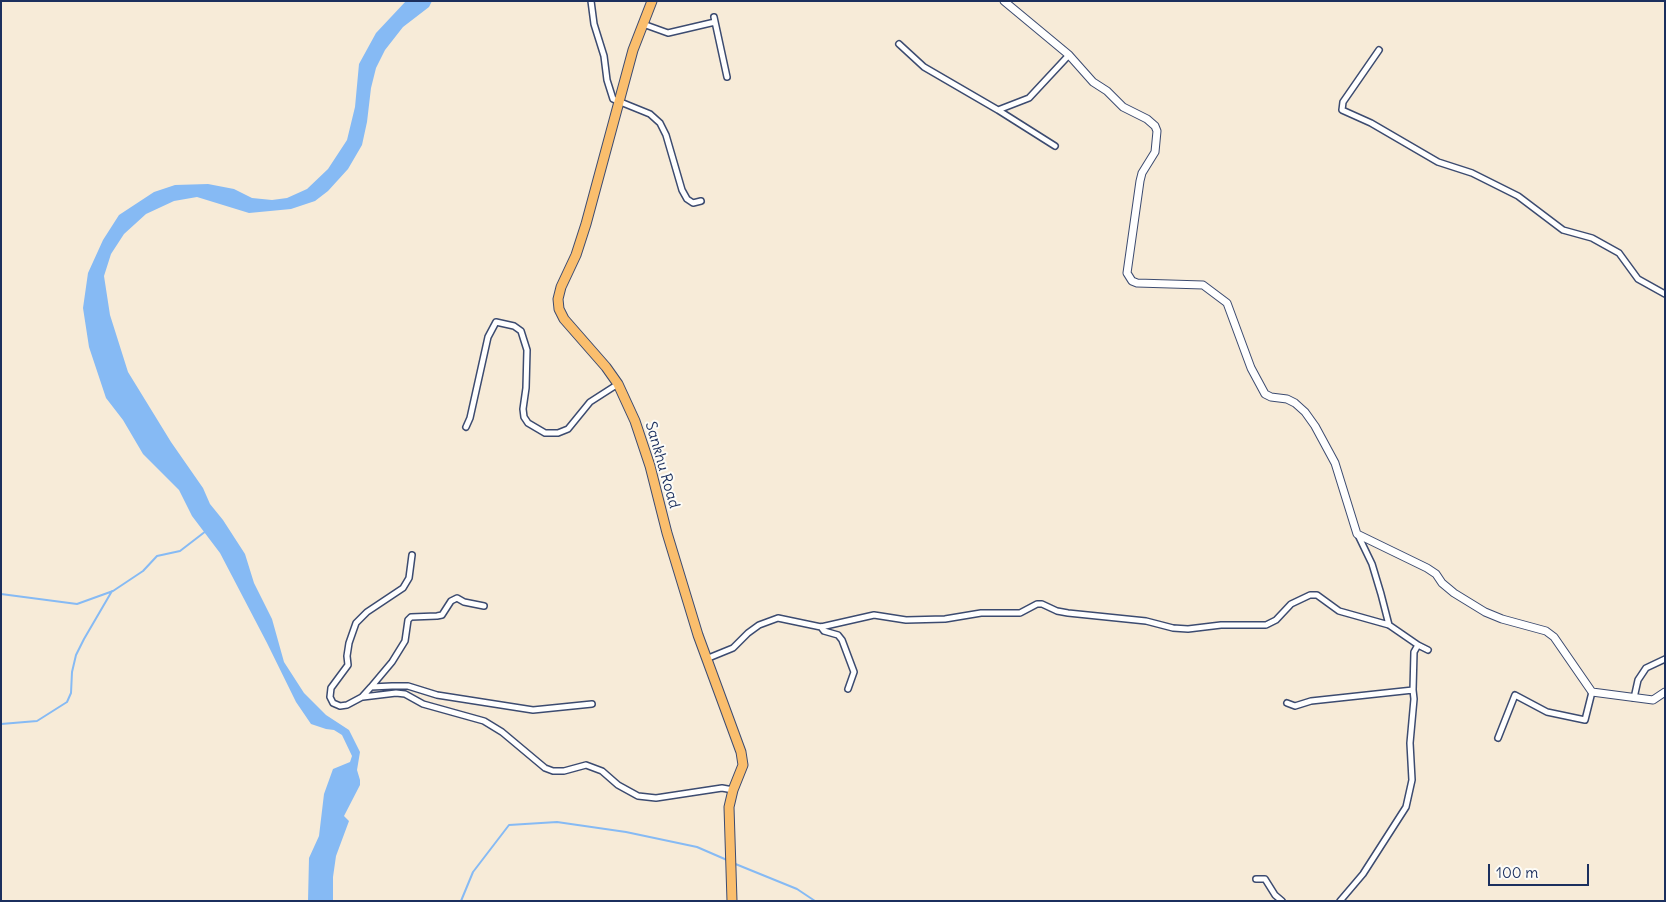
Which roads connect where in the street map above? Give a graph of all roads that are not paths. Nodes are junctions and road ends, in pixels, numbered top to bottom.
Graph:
1 (591, 1) edge
2 (652, 1) edge
3 (1004, 1) edge
4 (643, 24) junction
5 (900, 44) dead end
6 (1379, 50) dead end
7 (1069, 56) junction
8 (727, 78) dead end
9 (620, 103) junction
10 (998, 110) junction
11 (1054, 146) dead end
12 (701, 202) dead end
13 (1665, 294) edge
14 (618, 384) junction
15 (466, 427) dead end
16 (1357, 534) junction
17 (412, 555) dead end
18 (484, 606) dead end
19 (1389, 625) junction
20 (821, 627) junction
21 (1418, 645) junction
22 (1428, 650) dead end
23 (706, 658) junction
24 (1665, 658) edge
25 (371, 687) junction
26 (848, 689) dead end
27 (1413, 690) junction
28 (1592, 692) junction
29 (1665, 692) edge
30 (362, 697) junction
31 (1634, 698) junction
32 (1287, 703) dead end
33 (592, 704) dead end
34 (1498, 738) dead end
35 (733, 790) junction
36 (1256, 879) dead end
37 (732, 900) edge
38 (1282, 901) edge
39 (1340, 901) edge

1 - 9 street
2 - 4 main road, Sankhu Road
3 - 7 street
4 - 8 street
4 - 9 main road, Sankhu Road
5 - 10 street
6 - 13 street
7 - 10 street
7 - 16 street
9 - 12 street
9 - 14 main road, Sankhu Road
10 - 11 street
14 - 15 street
14 - 23 main road, Sankhu Road
16 - 19 street
16 - 28 street
17 - 30 street
18 - 25 street
19 - 20 street
19 - 21 street
20 - 23 street
20 - 26 street
21 - 22 street
21 - 27 street
23 - 35 main road, Sankhu Road
24 - 31 street
25 - 30 street
25 - 33 street
27 - 32 street
27 - 39 street
28 - 31 street
28 - 34 street
29 - 31 street
30 - 35 street
35 - 37 main road, Sankhu Road
36 - 38 street

